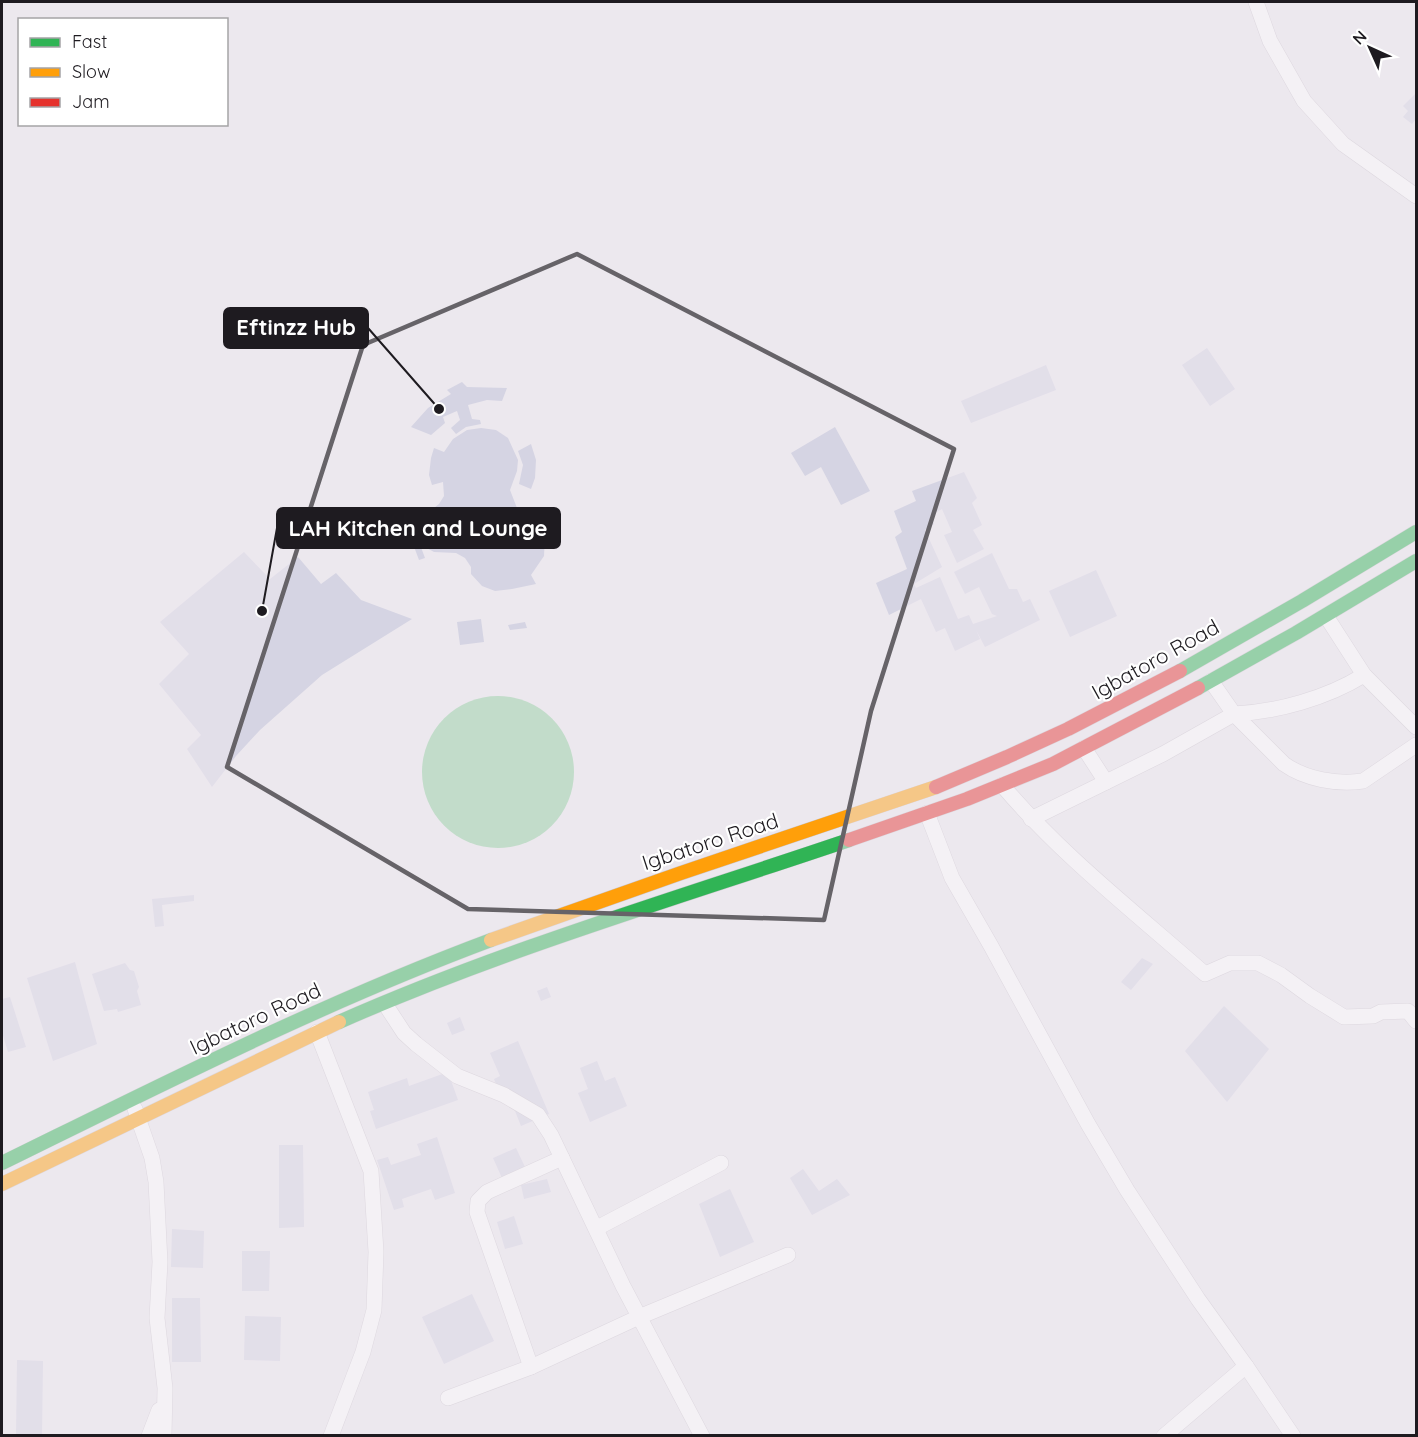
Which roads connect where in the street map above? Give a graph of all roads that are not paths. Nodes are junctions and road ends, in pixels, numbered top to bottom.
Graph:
1 (1256, 2) edge
2 (1416, 196) edge
3 (1416, 532) edge
4 (1416, 561) edge
5 (1326, 616) junction
6 (1364, 675) junction
7 (1211, 681) junction
8 (1234, 714) junction
9 (1416, 727) edge
10 (1416, 745) edge
11 (1084, 748) junction
12 (1106, 782) junction
13 (1002, 785) junction
14 (927, 813) junction
15 (1031, 819) junction
16 (418, 969) junction
17 (424, 987) junction
18 (385, 1004) junction
19 (1416, 1022) edge
20 (317, 1032) junction
21 (133, 1099) junction
22 (137, 1120) junction
23 (562, 1158) junction
24 (2, 1163) edge
25 (721, 1163) dead end
26 (2, 1184) edge
27 (597, 1228) junction
28 (788, 1256) dead end
29 (639, 1317) junction
30 (531, 1366) junction
31 (1246, 1366) junction
32 (165, 1389) junction
33 (448, 1398) dead end
34 (149, 1436) edge
35 (164, 1436) edge
36 (331, 1436) edge
37 (702, 1436) edge
38 (1164, 1436) edge
39 (1293, 1436) edge

1 - 2 street
3 - 16 street, Igbatoro Road
4 - 5 street, Igbatoro Road
5 - 6 street
5 - 7 street, Igbatoro Road
6 - 8 street
6 - 9 street
7 - 8 street
7 - 11 street, Igbatoro Road
8 - 10 street
8 - 12 street
11 - 12 street
11 - 13 street, Igbatoro Road
12 - 15 street
13 - 14 street, Igbatoro Road
13 - 15 street
14 - 17 street, Igbatoro Road
14 - 31 street
15 - 19 street
16 - 17 street
16 - 21 street, Igbatoro Road
17 - 18 street, Igbatoro Road
18 - 20 street, Igbatoro Road
18 - 23 street
20 - 22 street, Igbatoro Road
20 - 36 street
21 - 22 street
21 - 24 street, Igbatoro Road
22 - 26 street, Igbatoro Road
22 - 32 street
23 - 27 street
23 - 30 street
25 - 27 street
27 - 29 street
28 - 29 street
29 - 30 street
29 - 37 street
30 - 33 street
31 - 38 street
31 - 39 street
32 - 34 street
32 - 35 street

